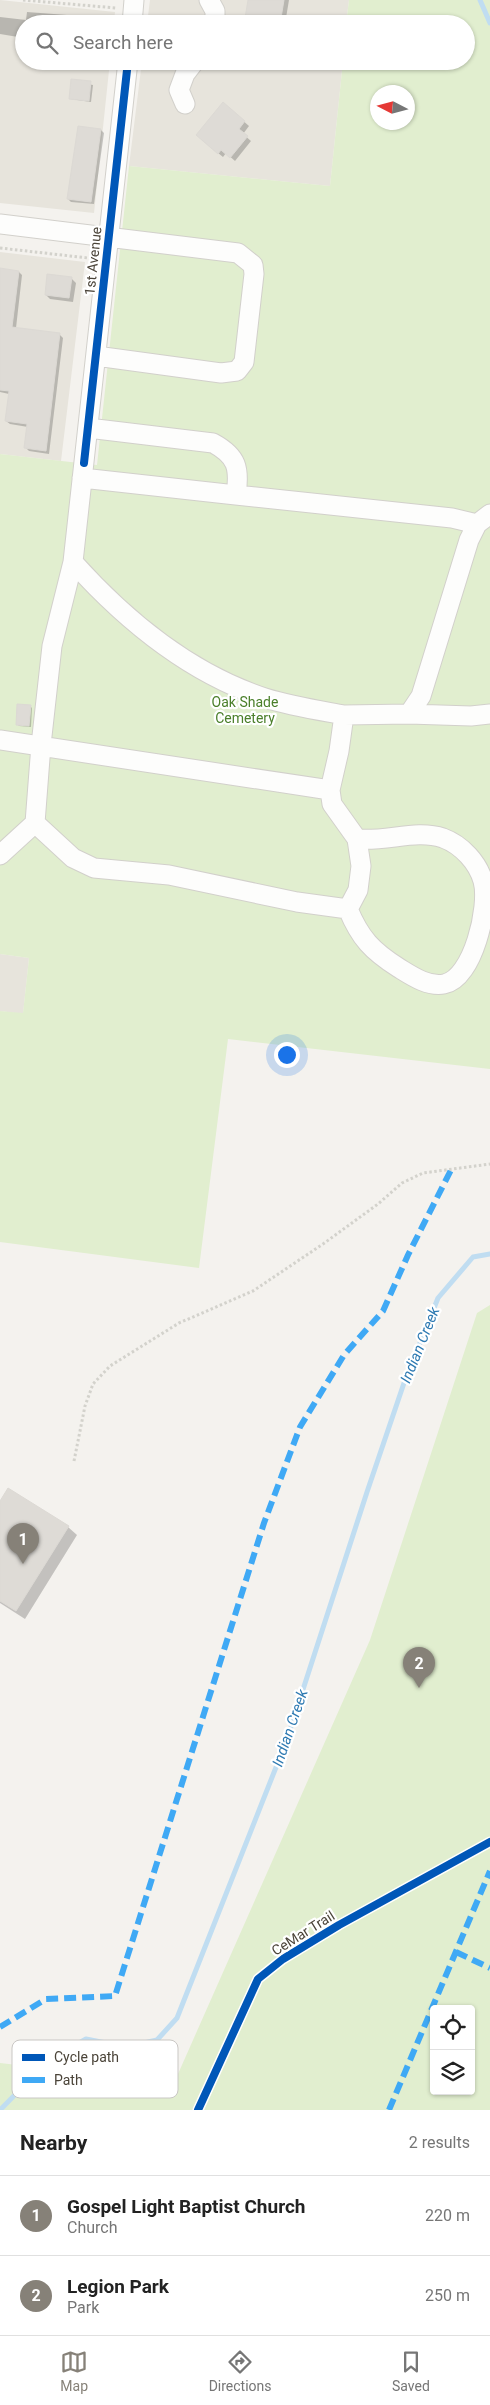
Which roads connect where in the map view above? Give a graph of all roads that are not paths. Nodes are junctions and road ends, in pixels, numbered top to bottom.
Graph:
1 (134, 0) edge
2 (209, 0) edge
3 (133, 15) edge
4 (215, 15) edge
5 (127, 70) edge
6 (189, 70) edge
7 (185, 104) dead end
8 (0, 224) edge
9 (108, 237) junction
10 (96, 356) junction
11 (88, 428) junction
12 (83, 470) junction
13 (236, 495) junction
14 (484, 519) edge
15 (73, 562) junction
16 (409, 714) junction
17 (490, 714) edge
18 (344, 715) junction
19 (0, 740) edge
20 (41, 745) junction
21 (330, 790) junction
22 (35, 822) junction
23 (357, 839) junction
24 (0, 856) edge
25 (348, 909) junction

1 - 3 street
2 - 4 street
5 - 9 street, 1st Avenue
6 - 7 street
8 - 9 street
9 - 10 street, 1st Avenue
9 - 10 street
10 - 11 street, 1st Avenue
11 - 12 street, 1st Avenue
11 - 13 street
12 - 13 street
12 - 15 street, 1st Avenue
13 - 14 street
14 - 16 street
15 - 18 street
15 - 20 street, 1st Avenue
16 - 17 street
16 - 18 street
18 - 21 street
19 - 20 street
20 - 21 street
20 - 22 street, 1st Avenue
21 - 23 street
22 - 24 street
22 - 25 street
23 - 25 street
23 - 25 street

